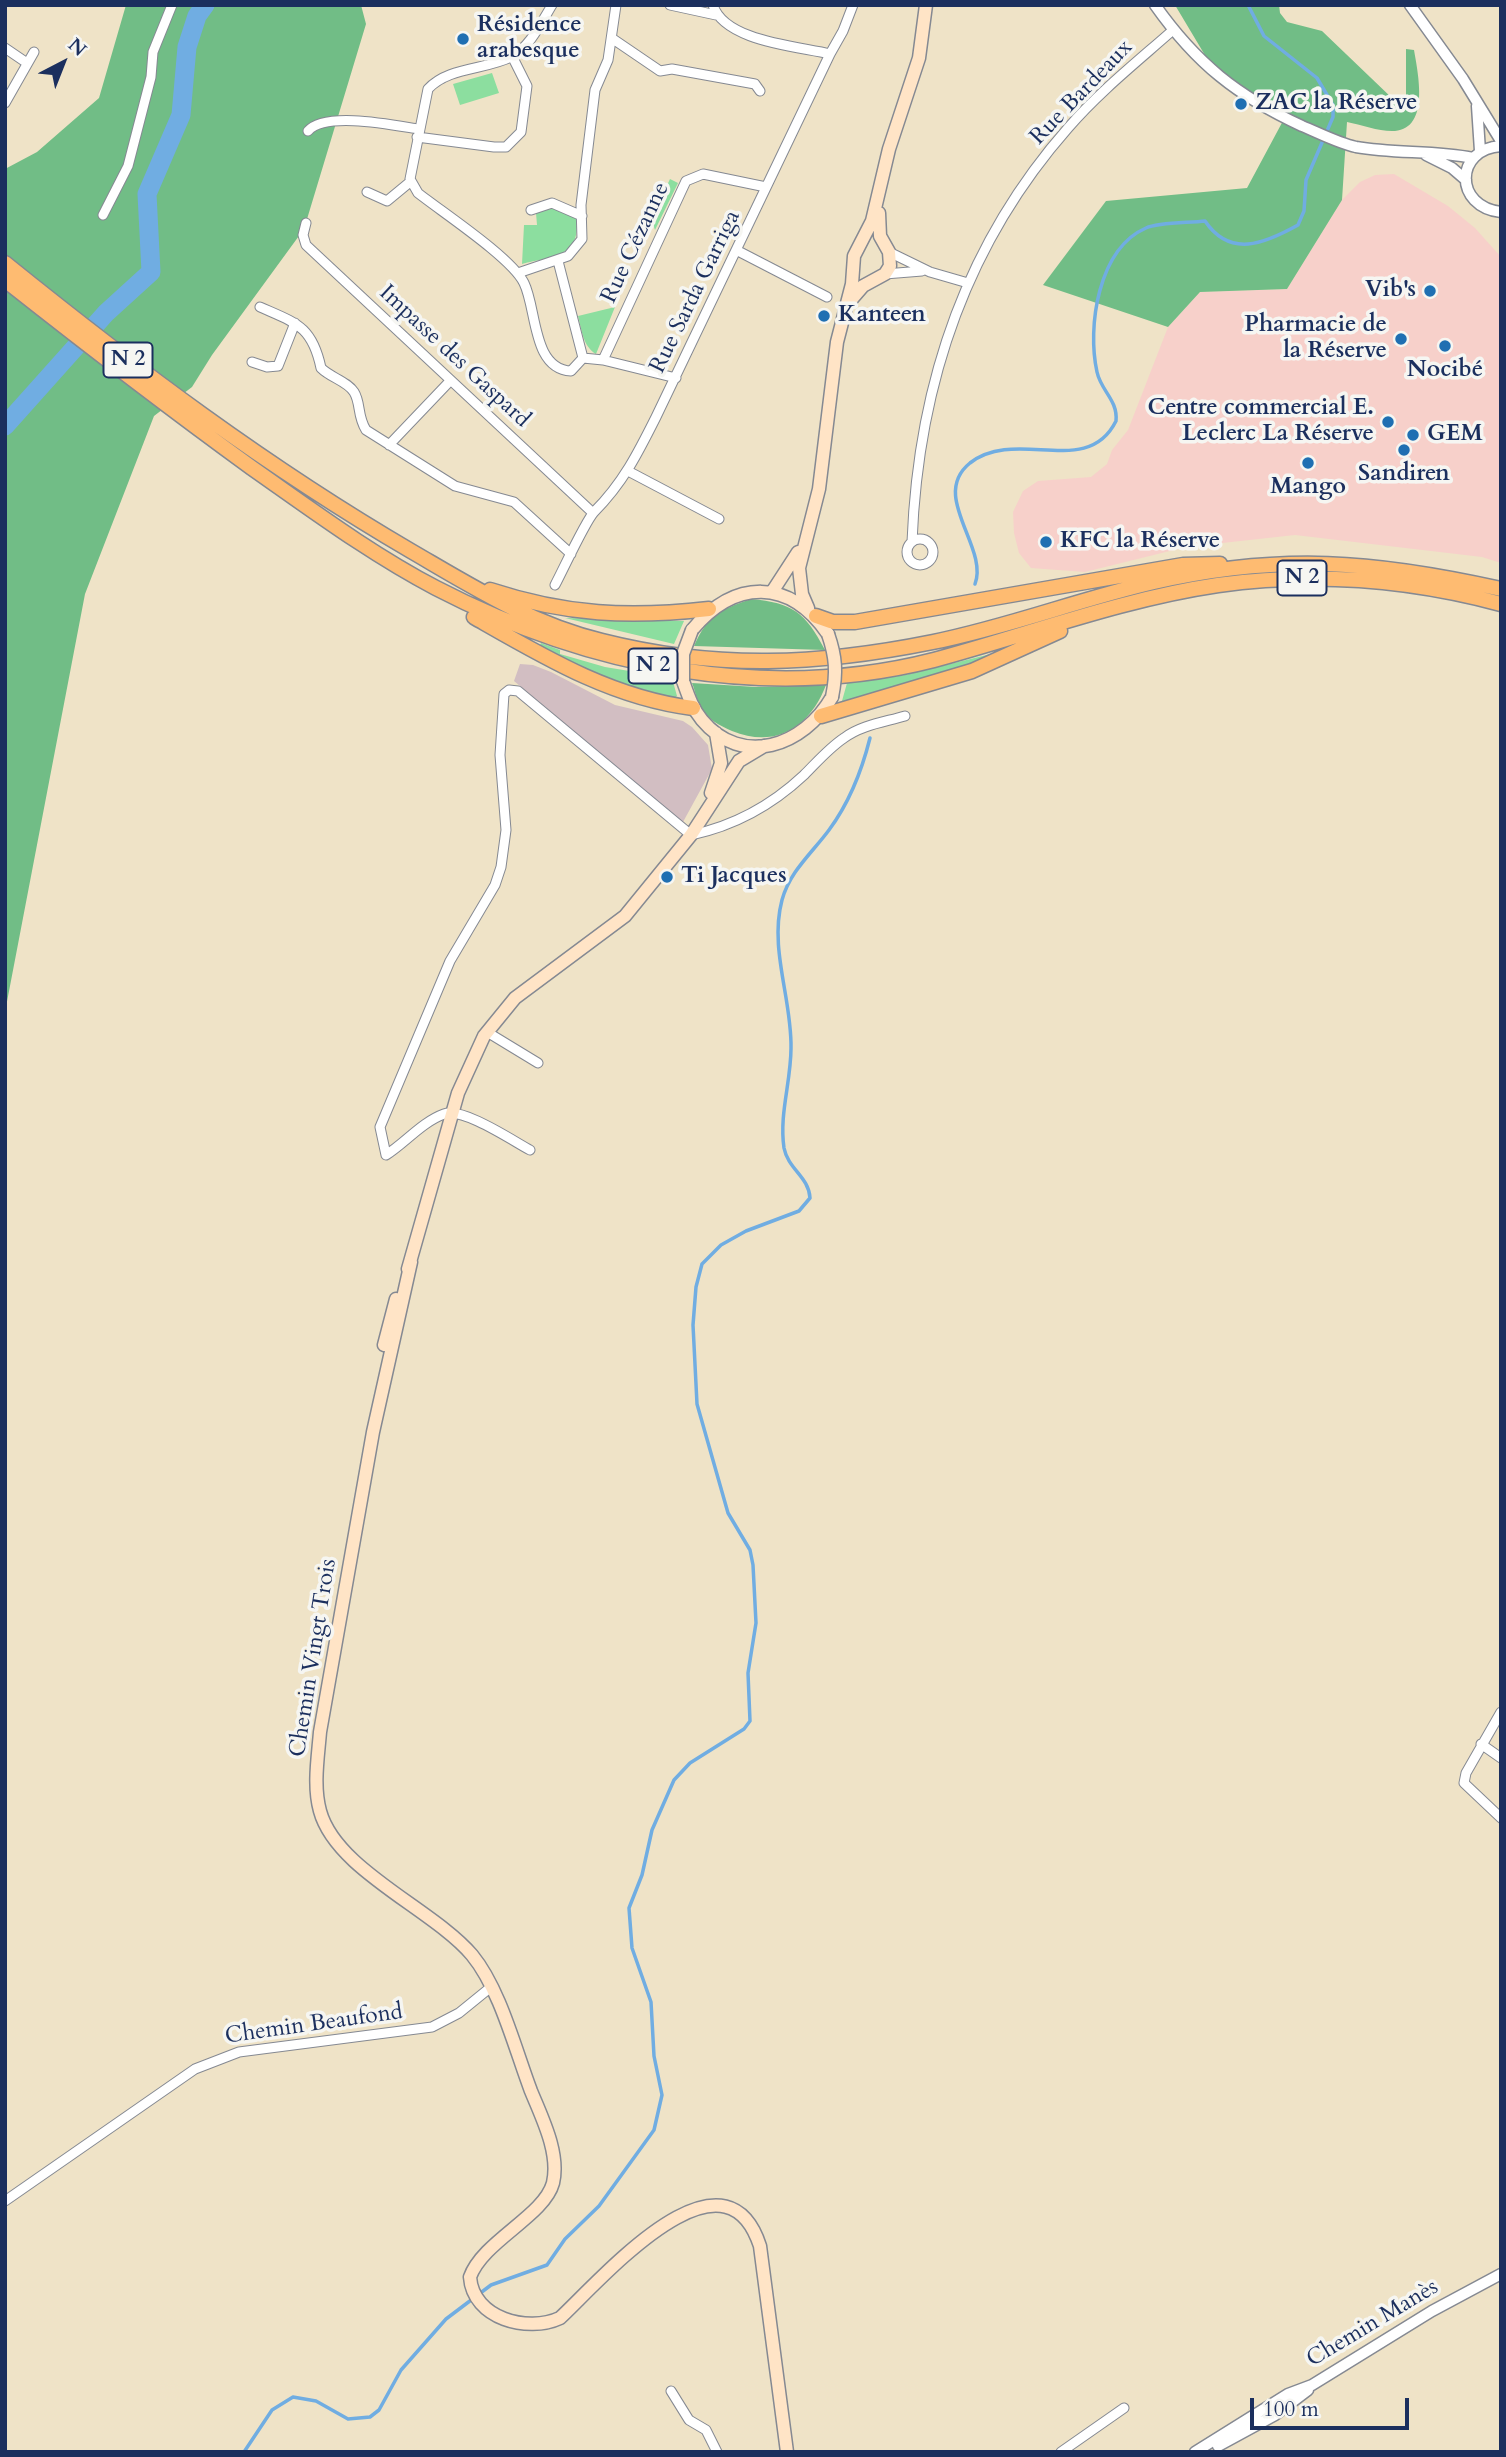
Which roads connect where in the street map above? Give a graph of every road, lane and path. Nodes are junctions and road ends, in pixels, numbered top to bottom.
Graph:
1 (172, 5) edge
2 (552, 5) edge
3 (616, 5) edge
4 (670, 5) edge
5 (853, 5) edge
6 (926, 5) edge
7 (1155, 5) edge
8 (1410, 5) edge
9 (715, 10) edge
10 (1173, 30) junction
11 (613, 39) junction
12 (5, 48) edge
13 (34, 52) dead end
14 (830, 54) junction
15 (512, 56) junction
16 (27, 63) junction
17 (760, 91) dead end
18 (5, 103) edge
19 (1477, 103) junction
20 (308, 131) dead end
21 (417, 133) junction
22 (1501, 141) edge
23 (1501, 146) edge
24 (1424, 153) junction
25 (1477, 155) junction
26 (1466, 180) junction
27 (410, 182) junction
28 (766, 187) junction
29 (367, 192) dead end
30 (878, 202) junction
31 (531, 210) dead end
32 (1501, 212) edge
33 (103, 215) dead end
34 (582, 216) junction
35 (306, 223) dead end
36 (858, 248) junction
37 (886, 248) junction
38 (738, 251) junction
39 (558, 261) junction
40 (5, 263) edge
41 (855, 265) junction
42 (930, 272) junction
43 (518, 273) junction
44 (885, 274) junction
45 (872, 278) junction
46 (5, 280) edge
47 (968, 283) junction
48 (827, 297) dead end
49 (848, 304) junction
50 (260, 307) dead end
51 (295, 323) junction
52 (583, 358) junction
53 (603, 360) junction
54 (252, 362) dead end
55 (676, 378) junction
56 (450, 381) junction
57 (389, 445) junction
58 (250, 458) junction
59 (628, 471) junction
60 (593, 513) junction
61 (719, 519) dead end
62 (343, 533) junction
63 (804, 539) junction
64 (912, 542) dead end
65 (571, 554) junction
66 (434, 564) junction
67 (1246, 566) junction
68 (555, 584) dead end
69 (1501, 589) edge
70 (772, 592) junction
71 (1501, 604) edge
72 (709, 610) junction
73 (812, 612) junction
74 (1103, 612) junction
75 (693, 708) junction
76 (821, 716) junction
77 (905, 716) dead end
78 (716, 733) junction
79 (764, 746) junction
80 (705, 813) junction
81 (691, 835) junction
82 (487, 1032) junction
83 (538, 1063) dead end
84 (453, 1113) junction
85 (530, 1150) dead end
86 (1501, 1712) edge
87 (1482, 1744) junction
88 (1501, 1758) edge
89 (1501, 1818) edge
90 (491, 1987) junction
91 (5, 2201) edge
92 (1501, 2274) edge
93 (671, 2391) dead end
94 (1124, 2408) dead end
95 (1223, 2444) edge
96 (1204, 2450) edge
97 (717, 2452) edge
98 (787, 2452) edge
99 (1061, 2452) edge

1 - 33 street
2 - 15 street
3 - 11 street
4 - 9 street
5 - 14 street, Rue Sarda Garriga
6 - 30 main road
7 - 10 street
8 - 19 street
9 - 14 street
10 - 24 street
10 - 47 street, Rue Bardeaux
11 - 17 street
11 - 34 street
12 - 16 street
13 - 16 street
14 - 28 street, Rue Sarda Garriga
15 - 21 street
15 - 21 street
16 - 18 street
19 - 22 street
19 - 25 street
20 - 21 street
21 - 27 street
23 - 25 street
24 - 25 street
24 - 26 street
25 - 26 street
26 - 32 street
27 - 29 street
27 - 43 street
28 - 38 street, Rue Sarda Garriga
28 - 53 street, Rue Cézanne
30 - 36 main road
30 - 37 main road
31 - 34 street
34 - 39 street
35 - 56 street, Impasse des Gaspard
36 - 37 main road
36 - 41 main road
37 - 42 street
37 - 44 main road
38 - 48 street
38 - 55 street, Rue Sarda Garriga
39 - 43 street
39 - 52 street
40 - 58 highway, N 2
41 - 45 main road
41 - 49 main road
42 - 44 street
42 - 47 street
43 - 52 street
44 - 45 main road
45 - 49 main road
46 - 58 highway, N 2
47 - 64 street, Rue Bardeaux
49 - 63 main road
50 - 51 street
51 - 54 street
51 - 57 street
52 - 53 street
53 - 55 street
55 - 59 street, Rue Sarda Garriga
56 - 57 street
56 - 60 street, Impasse des Gaspard
57 - 65 street
58 - 62 highway, N 2
58 - 66 highway, N 2
59 - 60 street, Rue Sarda Garriga
59 - 61 street
60 - 65 street, Rue Sarda Garriga
62 - 74 highway, N 2
62 - 75 highway
63 - 70 main road
63 - 73 main road
65 - 68 street, Rue Sarda Garriga
66 - 67 highway, N 2
66 - 72 highway
67 - 69 highway, N 2
67 - 73 highway
70 - 72 main road
70 - 73 main road
71 - 74 highway, N 2
72 - 75 main road, bridge
73 - 76 main road, bridge
74 - 76 highway
75 - 78 main road
76 - 79 main road
77 - 81 street
78 - 79 main road
78 - 80 main road, Chemin Vingt Trois
79 - 80 main road, Chemin Vingt Trois
80 - 81 main road, Chemin Vingt Trois
81 - 82 main road, Chemin Vingt Trois
81 - 84 street
82 - 83 street
82 - 84 main road, Chemin Vingt Trois
84 - 85 street
84 - 90 main road, Chemin Vingt Trois
86 - 87 street
87 - 88 street
87 - 89 street
90 - 91 street, Chemin Beaufond
90 - 98 main road, Chemin Vingt Trois
92 - 95 street, Chemin Manès
93 - 97 street
94 - 99 street
95 - 96 street, Chemin Manès

